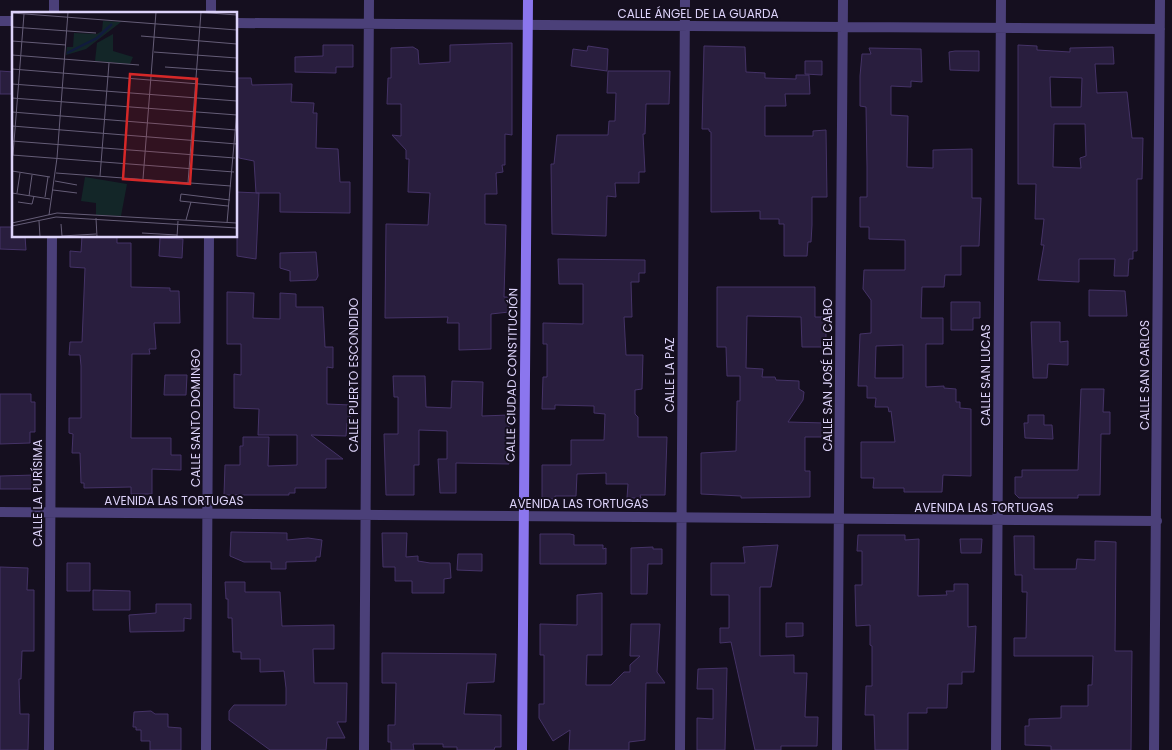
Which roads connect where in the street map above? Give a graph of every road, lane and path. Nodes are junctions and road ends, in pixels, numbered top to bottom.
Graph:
1 (369, 0) edge
2 (528, 0) edge
3 (685, 0) edge
4 (843, 0) edge
5 (1001, 0) edge
6 (1160, 0) edge
7 (238, 24) edge
8 (368, 24) junction
9 (528, 25) junction
10 (685, 26) junction
11 (843, 27) junction
12 (1001, 28) junction
13 (1160, 29) junction
14 (52, 238) edge
15 (209, 238) edge
16 (0, 512) edge
17 (50, 512) junction
18 (208, 514) junction
19 (365, 515) junction
20 (523, 516) junction
21 (682, 518) junction
22 (839, 519) junction
23 (998, 520) junction
24 (1157, 521) junction
25 (48, 750) edge
26 (206, 750) edge
27 (364, 750) edge
28 (522, 750) edge
29 (680, 750) edge
30 (838, 750) edge
31 (996, 750) edge
32 (1154, 750) edge

1 - 8 street, CALLE PUERTO ESCONDIDO
2 - 9 street, CALLE CIUDAD CONSTITUCIÓN
3 - 10 street, CALLE LA PAZ
4 - 11 street, CALLE SAN JOSÉ DEL CABO
5 - 12 street, CALLE SAN LUCAS
6 - 13 street, CALLE SAN CARLOS
7 - 8 street, CALLE ÁNGEL DE LA GUARDA
8 - 9 street, CALLE ÁNGEL DE LA GUARDA
8 - 19 street, CALLE PUERTO ESCONDIDO
9 - 10 street, CALLE ÁNGEL DE LA GUARDA
9 - 20 street, CALLE CIUDAD CONSTITUCIÓN
10 - 11 street, CALLE ÁNGEL DE LA GUARDA
10 - 21 street, CALLE LA PAZ
11 - 12 street, CALLE ÁNGEL DE LA GUARDA
11 - 22 street, CALLE SAN JOSÉ DEL CABO
12 - 13 street, CALLE ÁNGEL DE LA GUARDA
12 - 23 street, CALLE SAN LUCAS
13 - 24 street, CALLE SAN CARLOS
14 - 17 street, CALLE LA PURÍSIMA
15 - 18 street, CALLE SANTO DOMINGO
16 - 17 street, AVENIDA LAS TORTUGAS
17 - 18 street, AVENIDA LAS TORTUGAS
17 - 25 street, CALLE LA PURÍSIMA
18 - 19 street, AVENIDA LAS TORTUGAS
18 - 26 street, CALLE SANTO DOMINGO
19 - 20 street, AVENIDA LAS TORTUGAS
19 - 27 street, CALLE PUERTO ESCONDIDO
20 - 21 street, AVENIDA LAS TORTUGAS
20 - 28 street, CALLE CIUDAD CONSTITUCIÓN
21 - 22 street, AVENIDA LAS TORTUGAS
21 - 29 street, CALLE LA PAZ
22 - 23 street, AVENIDA LAS TORTUGAS
22 - 30 street, CALLE SAN JOSÉ DEL CABO
23 - 24 street, AVENIDA LAS TORTUGAS
23 - 31 street, CALLE SAN LUCAS
24 - 32 street, CALLE SAN CARLOS

